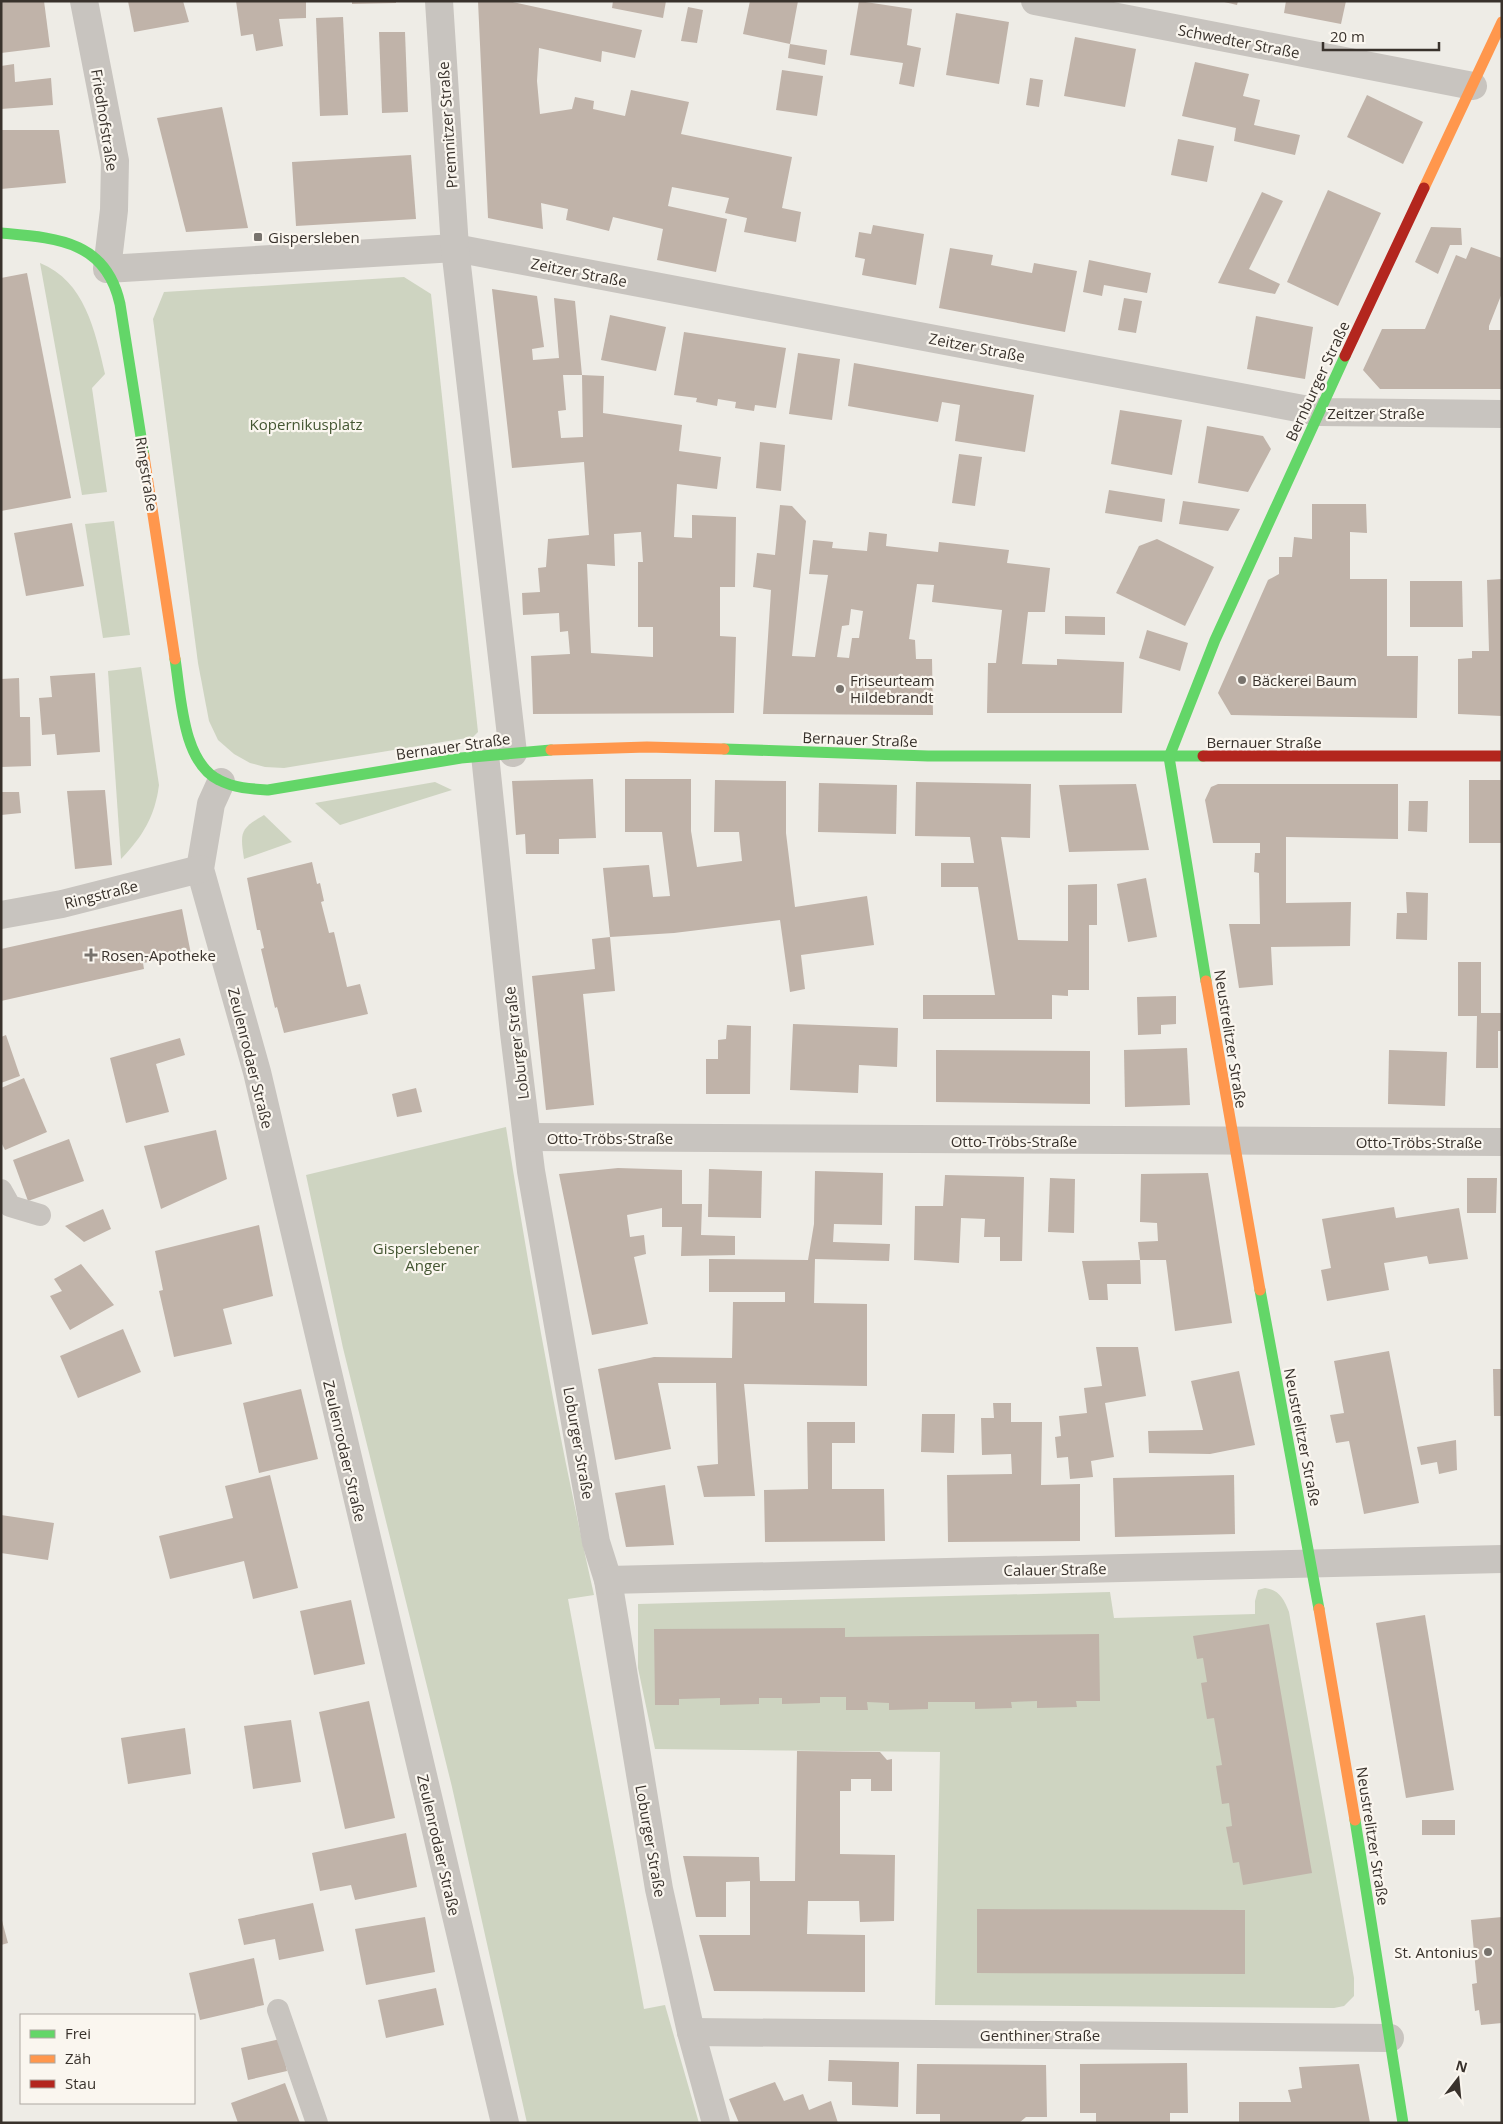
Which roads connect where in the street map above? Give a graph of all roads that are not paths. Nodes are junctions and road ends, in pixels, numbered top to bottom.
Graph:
1 (84, 1) edge
2 (439, 1) edge
3 (1035, 1) edge
4 (1502, 22) edge
5 (1472, 86) junction
6 (1, 233) edge
7 (455, 248) junction
8 (107, 269) junction
9 (1319, 412) junction
10 (1502, 414) edge
11 (513, 753) junction
12 (485, 755) junction
13 (1502, 756) edge
14 (1169, 757) junction
15 (221, 782) junction
16 (200, 869) junction
17 (1, 915) edge
18 (527, 1137) junction
19 (1233, 1142) junction
20 (1502, 1142) edge
21 (1, 1190) edge
22 (40, 1215) dead end
23 (1502, 1559) edge
24 (1311, 1563) junction
25 (608, 1580) junction
26 (278, 2010) dead end
27 (691, 2032) junction
28 (1390, 2038) junction
29 (317, 2123) edge
30 (505, 2123) edge
31 (716, 2123) edge
32 (1403, 2123) edge

1 - 8 street, Friedhofstraße
2 - 7 street, Premnitzer Straße
3 - 5 street, Schwedter Straße
4 - 5 street, Bernburger Straße
5 - 9 street, Bernburger Straße
6 - 8 street, Ringstraße
7 - 8 street
7 - 9 street, Zeitzer Straße
7 - 11 street
8 - 15 street, Ringstraße
9 - 10 street, Zeitzer Straße
9 - 14 street, Bernburger Straße
11 - 12 street, Bernauer Straße
11 - 14 street, Bernauer Straße
12 - 15 street, Bernauer Straße
12 - 18 street, Loburger Straße
13 - 14 street, Bernauer Straße
14 - 19 street, Neustrelitzer Straße
15 - 16 street, Zeulenrodaer Straße
16 - 17 street, Ringstraße
16 - 30 street, Zeulenrodaer Straße
18 - 19 street, Otto-Tröbs-Straße
18 - 25 street, Loburger Straße
19 - 20 street, Otto-Tröbs-Straße
19 - 24 street, Neustrelitzer Straße
21 - 22 lane
23 - 24 street, Calauer Straße
24 - 25 street, Calauer Straße
24 - 28 street, Neustrelitzer Straße
25 - 27 street, Loburger Straße
26 - 29 lane
27 - 28 street, Genthiner Straße
27 - 31 street, Loburger Straße
28 - 32 street, Neustrelitzer Straße

